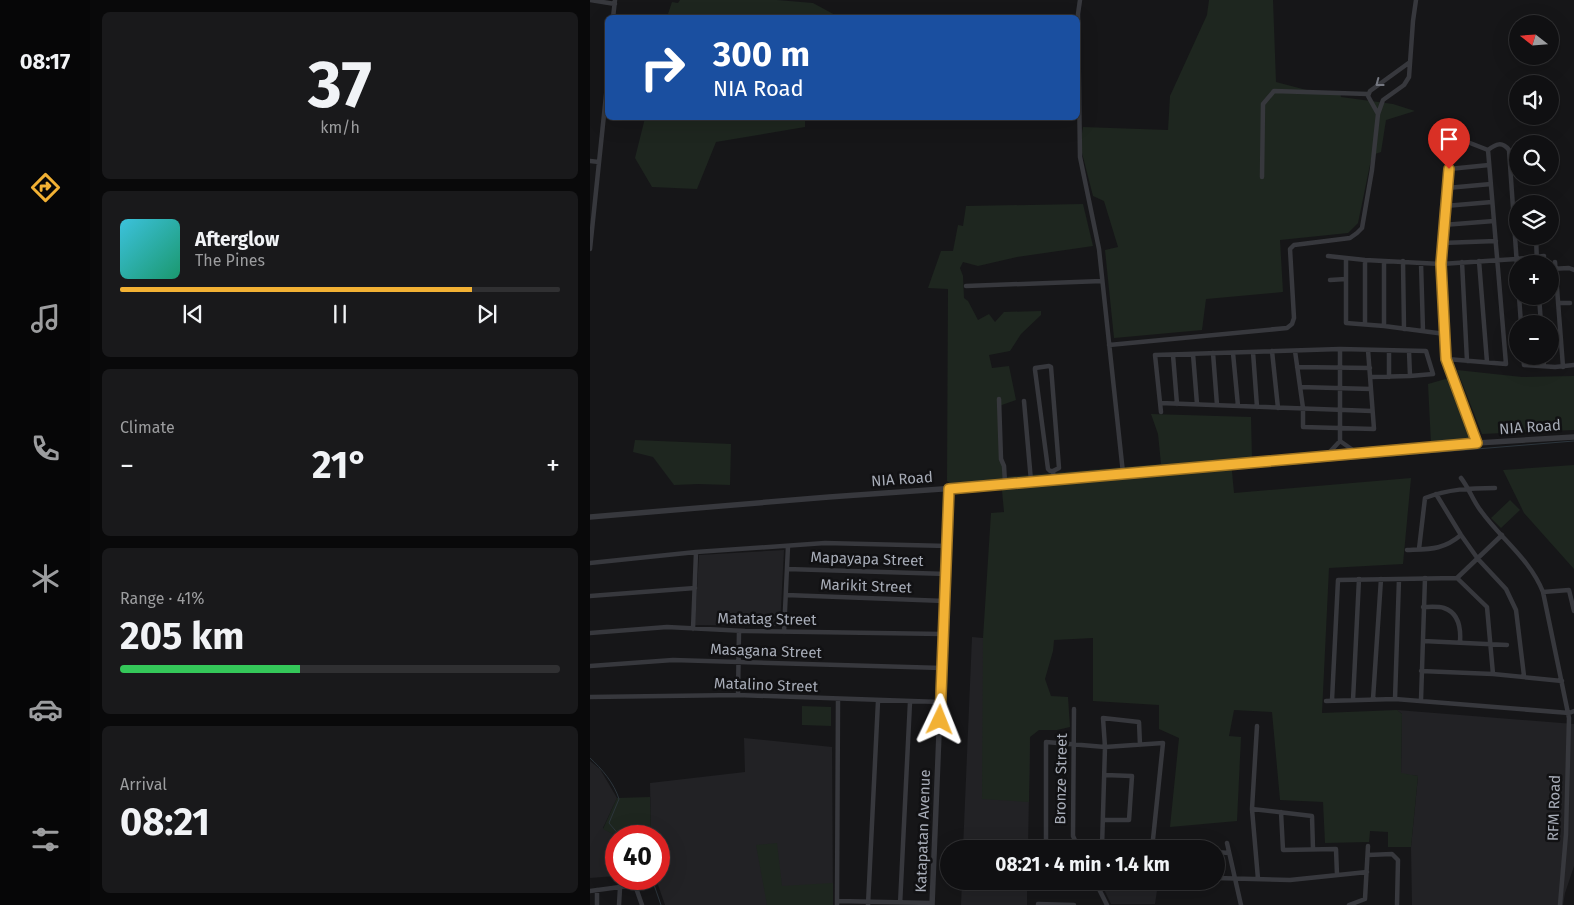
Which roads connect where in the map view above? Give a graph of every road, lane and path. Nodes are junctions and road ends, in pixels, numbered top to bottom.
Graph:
1 (590, 0) edge
2 (1080, 0) edge
3 (1416, 0) edge
4 (615, 2) edge
5 (613, 15) edge
6 (1078, 15) edge
7 (1410, 62) junction
8 (1368, 94) junction
9 (605, 105) edge
10 (1378, 114) junction
11 (1078, 120) edge
12 (1488, 150) junction
13 (590, 161) edge
14 (599, 162) junction
15 (1489, 165) junction
16 (1449, 169) junction
17 (1262, 177) dead end
18 (1491, 184) junction
19 (1447, 188) junction
20 (1513, 195) edge
21 (1492, 202) junction
22 (1445, 206) junction
23 (1494, 221) junction
24 (1443, 225) junction
25 (1496, 241) junction
26 (1442, 243) junction
27 (590, 249) edge
28 (1328, 256) dead end
29 (1346, 258) junction
30 (1365, 260) junction
31 (1509, 260) edge
32 (1384, 261) junction
33 (1403, 261) junction
34 (1479, 261) junction
35 (1498, 261) junction
36 (1462, 262) junction
37 (1420, 263) junction
38 (1441, 264) junction
39 (1559, 269) edge
40 (1574, 270) edge
41 (1346, 279) junction
42 (1330, 280) dead end
43 (1102, 281) junction
44 (966, 286) dead end
45 (1559, 303) edge
46 (1570, 303) dead end
47 (1558, 305) edge
48 (1365, 324) junction
49 (1384, 326) junction
50 (1404, 329) junction
51 (1423, 331) junction
52 (1446, 334) junction
53 (1109, 345) junction
54 (1340, 349) junction
55 (1368, 350) junction
56 (1388, 350) junction
57 (1272, 351) junction
58 (1295, 351) junction
59 (1409, 351) junction
60 (1253, 352) junction
61 (1213, 353) junction
62 (1233, 353) junction
63 (1173, 354) junction
64 (1193, 354) junction
65 (1446, 359) junction
66 (1466, 361) junction
67 (1487, 362) junction
68 (1524, 365) edge
69 (1574, 365) edge
70 (1297, 366) junction
71 (1544, 366) joint
72 (1563, 366) junction
73 (1340, 367) junction
74 (1370, 368) junction
75 (1410, 376) junction
76 (1370, 377) junction
77 (1389, 377) junction
78 (1300, 387) junction
79 (1340, 388) junction
80 (1371, 389) junction
81 (999, 399) dead end
82 (1024, 401) dead end
83 (1160, 403) junction
84 (1177, 404) junction
85 (1197, 404) junction
86 (1217, 405) junction
87 (1238, 406) junction
88 (1257, 407) junction
89 (1278, 408) junction
90 (1303, 408) junction
91 (1340, 410) junction
92 (1372, 411) junction
93 (1161, 412) dead end
94 (1055, 422) junction
95 (1043, 423) junction
96 (1339, 428) junction
97 (1574, 437) edge
98 (1340, 441) junction
99 (1477, 443) junction
100 (1358, 454) junction
101 (1325, 457) junction
102 (1054, 471) junction
103 (1123, 473) junction
104 (1461, 478) dead end
105 (1054, 479) junction
106 (1031, 481) junction
107 (1005, 483) junction
108 (1469, 488) junction
109 (1495, 488) dead end
110 (949, 489) junction
111 (1436, 494) junction
112 (590, 517) edge
113 (1461, 535) junction
114 (1502, 535) junction
115 (788, 546) junction
116 (948, 546) junction
117 (1408, 550) dead end
118 (1419, 550) junction
119 (696, 552) junction
120 (1478, 559) junction
121 (590, 563) edge
122 (786, 569) junction
123 (947, 574) junction
124 (1425, 578) junction
125 (1457, 578) junction
126 (1359, 579) junction
127 (1381, 579) junction
128 (1399, 579) junction
129 (694, 588) junction
130 (1543, 592) junction
131 (786, 595) junction
132 (590, 596) edge
133 (946, 601) junction
134 (1423, 607) junction
135 (1574, 611) edge
136 (693, 629) junction
137 (739, 631) junction
138 (784, 632) junction
139 (590, 633) edge
140 (944, 634) junction
141 (1423, 640) junction
142 (1460, 642) junction
143 (1491, 645) junction
144 (1507, 645) dead end
145 (739, 663) junction
146 (590, 666) edge
147 (942, 668) junction
148 (1421, 671) junction
149 (1493, 674) junction
150 (1524, 676) junction
151 (1562, 681) junction
152 (738, 695) junction
153 (590, 697) edge
154 (838, 699) junction
155 (1373, 699) junction
156 (1395, 699) junction
157 (1332, 700) junction
158 (1353, 700) junction
159 (1421, 700) junction
160 (878, 701) junction
161 (1326, 701) dead end
162 (910, 702) junction
163 (940, 702) junction
164 (1074, 708) dead end
165 (1572, 712) edge
166 (1257, 726) dead end
167 (1075, 743) junction
168 (1140, 745) junction
169 (1105, 747) junction
170 (1104, 775) junction
171 (1252, 809) junction
172 (1281, 812) junction
173 (1103, 820) junction
174 (1046, 840) edge
175 (1075, 840) edge
176 (1102, 840) edge
177 (1153, 840) edge
178 (1227, 842) dead end
179 (1368, 846) dead end
180 (1313, 850) junction
181 (1225, 852) edge
182 (1229, 852) junction
183 (1368, 855) junction
184 (1367, 872) junction
185 (1337, 875) junction
186 (1225, 878) edge
187 (1235, 879) junction
188 (1258, 880) junction
189 (605, 889) edge
190 (597, 890) junction
191 (620, 890) edge
192 (637, 890) edge
193 (1100, 890) edge
194 (590, 891) edge
195 (837, 903) edge
196 (868, 903) edge
197 (900, 904) edge
198 (932, 904) edge
199 (1038, 904) edge
200 (597, 905) edge
201 (619, 905) edge
202 (642, 905) edge
203 (1074, 905) edge
204 (1107, 905) edge
205 (1241, 905) edge
206 (1349, 905) edge
207 (1397, 905) edge
208 (1560, 905) edge

1 - 4 street
2 - 6 street
3 - 7 street
4 - 5 street
7 -> 8 street
7 - 10 street
8 - 10 street
8 - 17 street
9 - 14 street
10 - 53 street
11 - 43 street
12 - 15 street
12 - 16 street
12 - 20 street
13 - 14 street
14 - 27 street
15 - 16 street
15 - 18 street
16 - 19 street
18 - 19 street
18 - 21 street
19 - 22 street
21 - 22 street
21 - 23 street
22 - 24 street
23 - 24 street
23 - 25 street
24 - 26 street
25 - 26 street
25 - 35 street
26 - 38 street
28 - 29 street
29 - 30 street
29 - 41 street
30 - 32 street
30 - 48 street
31 - 35 street
32 - 33 street
32 - 49 street
33 - 37 street
33 - 50 street
34 - 35 street
34 - 36 street
34 - 67 street
35 - 67 street
36 - 38 street
36 - 66 street
37 - 38 street
37 - 51 street
38 - 52 street
39 - 40 street
41 - 42 street
41 - 48 street
43 - 44 street
43 - 53 street
45 - 46 street
47 - 72 street
48 - 49 street
49 - 50 street
50 - 51 street
51 - 52 street
52 - 65 street
53 - 103 street
54 - 55 street
54 - 58 street
54 - 73 street
55 - 56 street
55 - 74 street
56 - 59 street
56 - 77 street
57 - 58 street
57 - 60 street
57 - 89 street
58 - 70 street
59 - 75 street
59 - 75 street
60 - 62 street
60 - 88 street
61 - 62 street
61 - 64 street
61 - 86 street
62 - 87 street
63 - 64 street
63 - 83 street
63 - 84 street
64 - 85 street
65 - 66 street
65 - 99 street
66 - 67 street
68 - 71 street
69 - 72 street
70 - 73 street
70 - 78 street
71 - 72 street
73 - 74 street
73 - 79 street
74 - 76 street
75 - 77 street
76 - 77 street
76 - 80 street
78 - 79 street
78 - 90 street
79 - 80 street
79 - 91 street
80 - 92 street
81 - 107 street
82 - 106 street
83 - 84 street
83 - 93 street
84 - 85 street
85 - 86 street
86 - 87 street
87 - 88 street
88 - 89 street
89 - 90 street
90 - 91 street
90 - 96 street
91 - 92 street
91 - 96 street
92 - 96 street
94 - 95 street
94 - 95 street
94 - 102 street
95 - 102 street
96 - 98 street
97 - 99 street, NIA Road
98 - 100 street
98 - 101 street
99 - 100 street, NIA Road
100 - 101 street, NIA Road
101 - 103 street, NIA Road
102 - 105 street
103 - 105 street, NIA Road
104 - 108 street, RFM Road
105 - 106 street, NIA Road
106 - 107 street, NIA Road
107 - 110 street, NIA Road
108 - 109 street
108 - 111 street
108 - 114 street, RFM Road
110 - 112 street, NIA Road
110 - 116 street, Katapatan Avenue
111 - 113 street
111 - 118 street
113 - 118 street
113 - 120 street
114 - 120 street
114 - 130 street, RFM Road
115 - 116 street
115 - 119 street
115 - 122 street
116 - 123 street, Katapatan Avenue
117 - 118 street
119 - 121 street
119 - 129 street
120 - 125 street
120 - 150 street
122 - 123 street, Mapayapa Street
122 - 131 street
123 - 133 street, Katapatan Avenue
124 - 125 street
124 - 128 street
124 - 134 street
125 - 143 street
126 - 127 street
126 - 157 street
126 - 158 street
127 - 128 street
127 - 155 street
128 - 156 street
129 - 132 street
129 - 136 street
130 - 135 street
130 - 151 street, RFM Road
131 - 133 street, Marikit Street
131 - 138 street
133 - 140 street, Katapatan Avenue
134 - 141 street
134 - 142 street
136 - 137 street, Matatag Street
136 - 139 street, Matatag Street
137 - 138 street, Matatag Street
137 - 145 street
138 - 140 street, Matatag Street
140 - 147 street, Katapatan Avenue
141 - 142 street
141 - 148 street
142 - 143 street
143 - 144 street
143 - 149 street
145 - 146 street, Masagana Street
145 - 147 street, Masagana Street
145 - 152 street
147 - 163 street, Katapatan Avenue
148 - 149 street
148 - 159 street
149 - 150 street
150 - 151 street
151 - 165 street, RFM Road
152 - 153 street, Matalino Street
152 - 154 street, Matalino Street
154 - 160 street, Matalino Street
154 - 195 street
155 - 156 street
155 - 158 street
156 - 159 street
157 - 158 street
157 - 161 street
159 - 165 street
160 - 162 street, Matalino Street
160 - 196 street
162 - 163 street, Matalino Street
162 - 197 street
163 - 198 street, Katapatan Avenue
164 - 167 street, Bronze Street
165 - 208 street, RFM Road
166 - 171 street
167 - 169 street
167 - 174 street
167 - 175 street, Bronze Street
168 - 169 street
168 - 169 street
168 - 177 street
169 - 170 street
170 - 173 street
170 - 173 street
171 - 172 street
171 - 188 street
172 - 180 street
172 - 180 street
173 - 176 street
178 - 182 street
179 - 183 street
180 - 185 street
181 - 182 street
182 - 187 street
183 - 184 street
183 - 207 street
184 - 185 street
184 - 206 street
185 - 188 street
186 - 187 street
187 - 188 street
187 - 205 street
189 - 190 street
190 - 194 street
190 - 200 street
191 - 201 street
192 - 202 street
193 - 204 street
195 - 196 street
196 - 197 street
197 - 198 street
199 - 203 street

